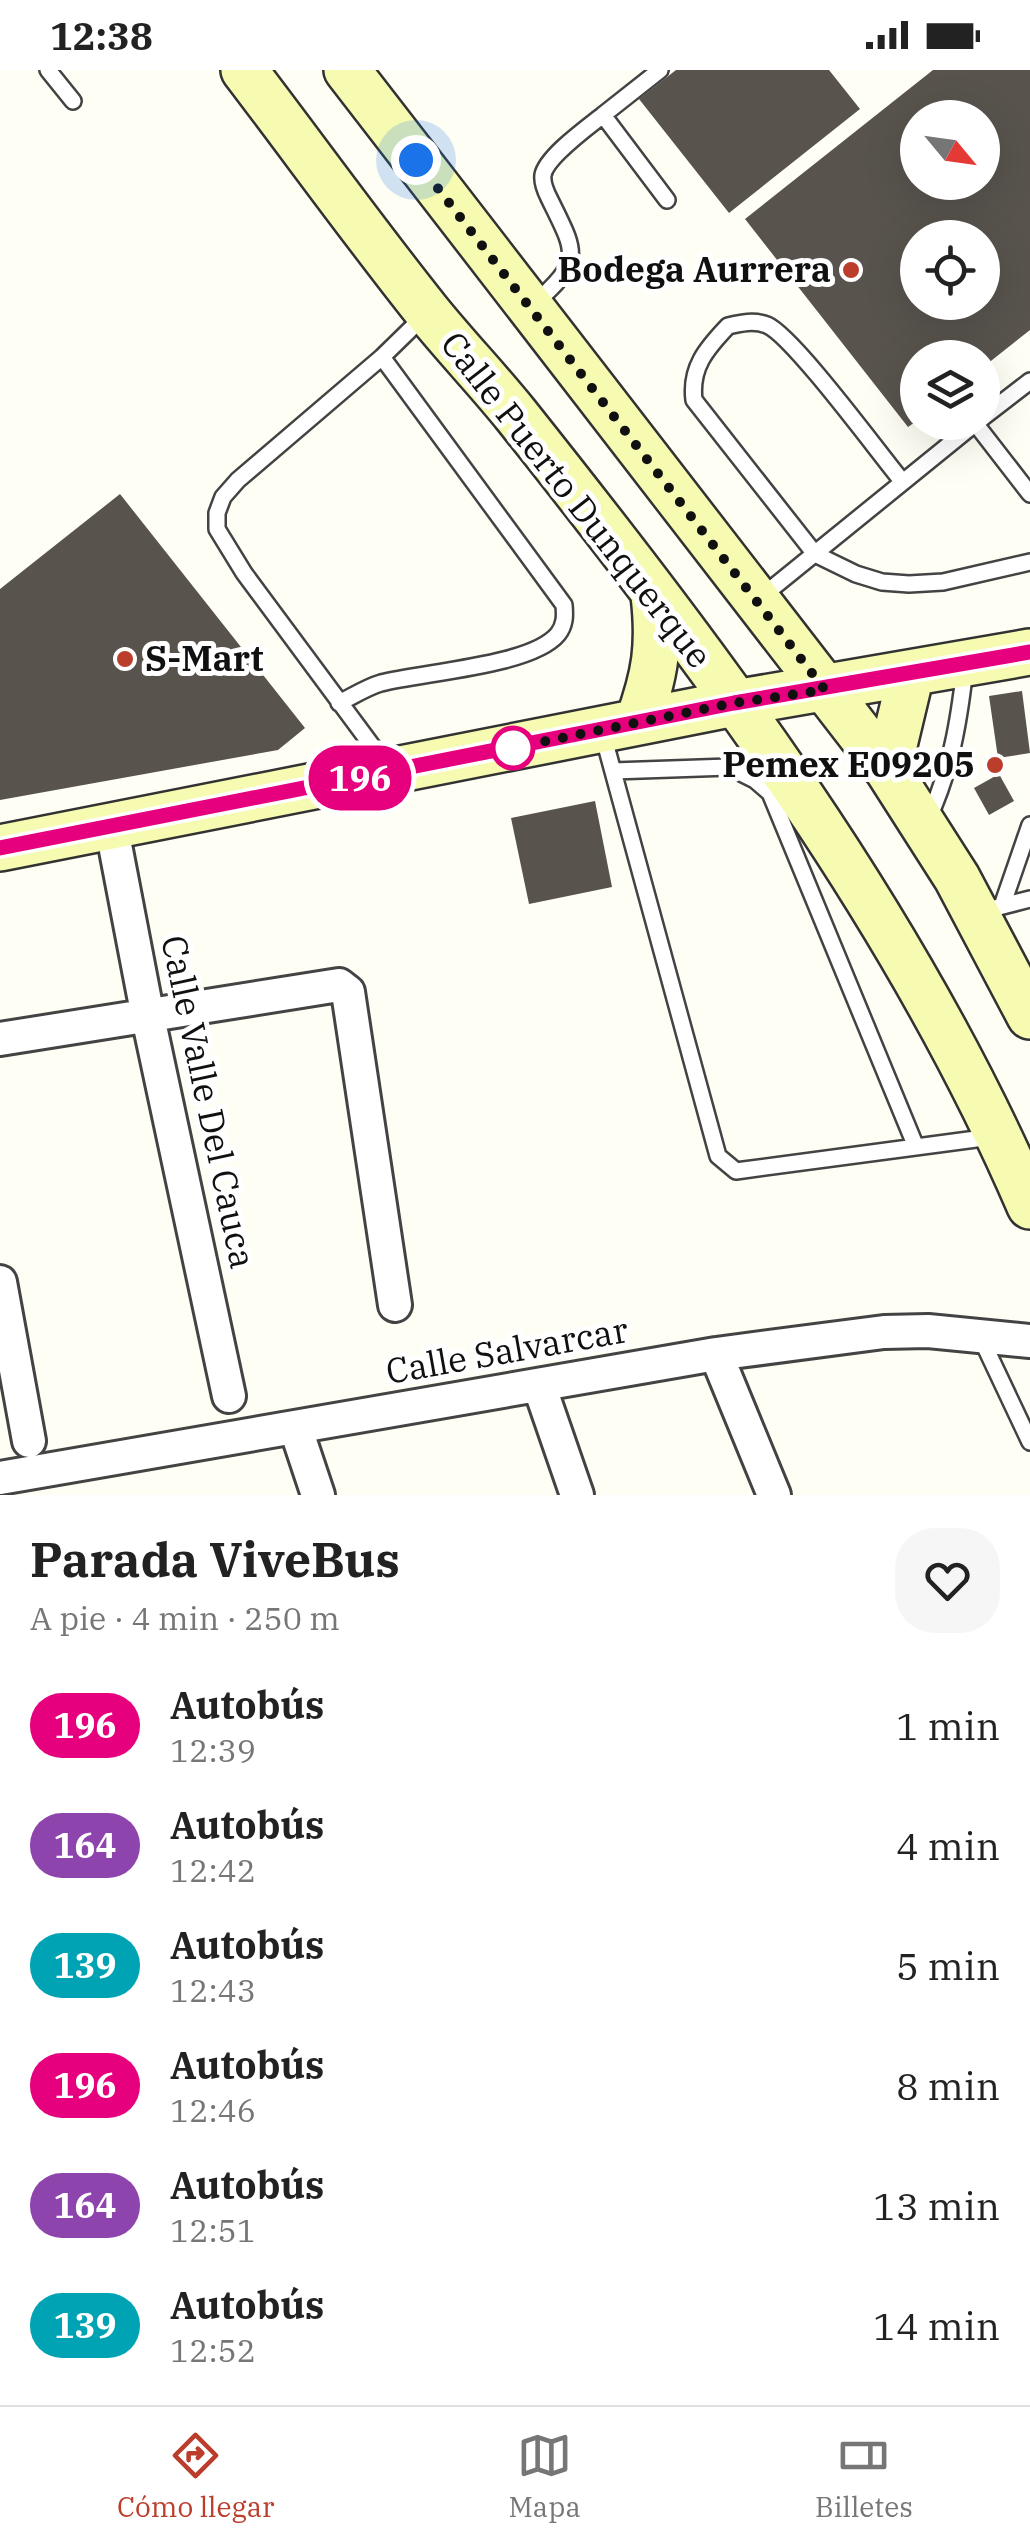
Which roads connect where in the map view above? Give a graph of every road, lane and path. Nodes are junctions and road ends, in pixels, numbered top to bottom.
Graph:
1 (48, 70) edge
2 (244, 70) edge
3 (346, 70) edge
4 (660, 70) edge
5 (73, 101) dead end
6 (603, 115) junction
7 (668, 200) dead end
8 (532, 307) junction
9 (428, 312) junction
10 (382, 357) junction
11 (1030, 381) edge
12 (1000, 404) edge
13 (954, 440) edge
14 (992, 440) edge
15 (902, 481) junction
16 (1030, 494) edge
17 (815, 554) junction
18 (1030, 562) edge
19 (654, 595) junction
20 (757, 600) junction
21 (1030, 652) edge
22 (966, 664) junction
23 (911, 674) junction
24 (825, 690) junction
25 (340, 703) junction
26 (734, 703) junction
27 (618, 741) junction
28 (888, 770) junction
29 (392, 773) junction
30 (112, 824) junction
31 (925, 825) junction
32 (1030, 825) edge
33 (0, 848) edge
34 (1030, 899) edge
35 (989, 909) junction
36 (1030, 1016) edge
37 (148, 1017) junction
38 (0, 1039) edge
39 (1000, 1136) junction
40 (916, 1147) junction
41 (1030, 1206) edge
42 (0, 1282) edge
43 (396, 1305) dead end
44 (980, 1336) junction
45 (1030, 1341) edge
46 (716, 1354) junction
47 (539, 1385) junction
48 (229, 1396) dead end
49 (296, 1429) junction
50 (28, 1440) dead end
51 (1030, 1442) edge
52 (0, 1478) edge
53 (318, 1495) edge
54 (577, 1495) edge
55 (774, 1495) edge

1 - 5 lane
2 - 9 main road, Calle Puerto Dunquerque
3 - 8 main road
4 - 6 lane
6 - 7 lane
6 - 8 lane
8 - 20 main road
9 - 10 lane
9 - 19 main road, Calle Puerto Dunquerque
10 - 25 lane
10 - 25 lane
11 - 12 lane
13 - 15 lane
14 - 16 lane
15 - 17 lane
15 - 17 lane
17 - 18 lane
17 - 20 lane
19 - 26 main road, Calle Puerto Dunquerque
19 - 27 main road
20 - 24 main road
21 - 22 main road
22 - 23 main road
22 - 31 lane
23 - 24 main road
23 - 28 main road
24 - 26 main road
24 - 28 main road
25 - 29 lane
26 - 27 main road
26 - 39 main road, Calle Puerto Dunquerque
27 - 29 main road
27 - 40 lane
27 - 40 lane
28 - 31 main road
29 - 30 main road
30 - 33 main road
30 - 37 street, Calle Valle Del Cauca
31 - 35 main road
32 - 35 lane
34 - 35 lane
35 - 36 main road
37 - 38 street
37 - 43 street
37 - 48 street, Calle Valle Del Cauca
39 - 40 lane
39 - 41 main road, Calle Puerto Dunquerque
42 - 50 street
44 - 45 street, Calle Salvarcar
44 - 46 street, Calle Salvarcar
44 - 51 lane
46 - 47 street, Calle Salvarcar
46 - 55 street
47 - 49 street, Calle Salvarcar
47 - 54 street
49 - 52 street, Calle Salvarcar
49 - 53 street

